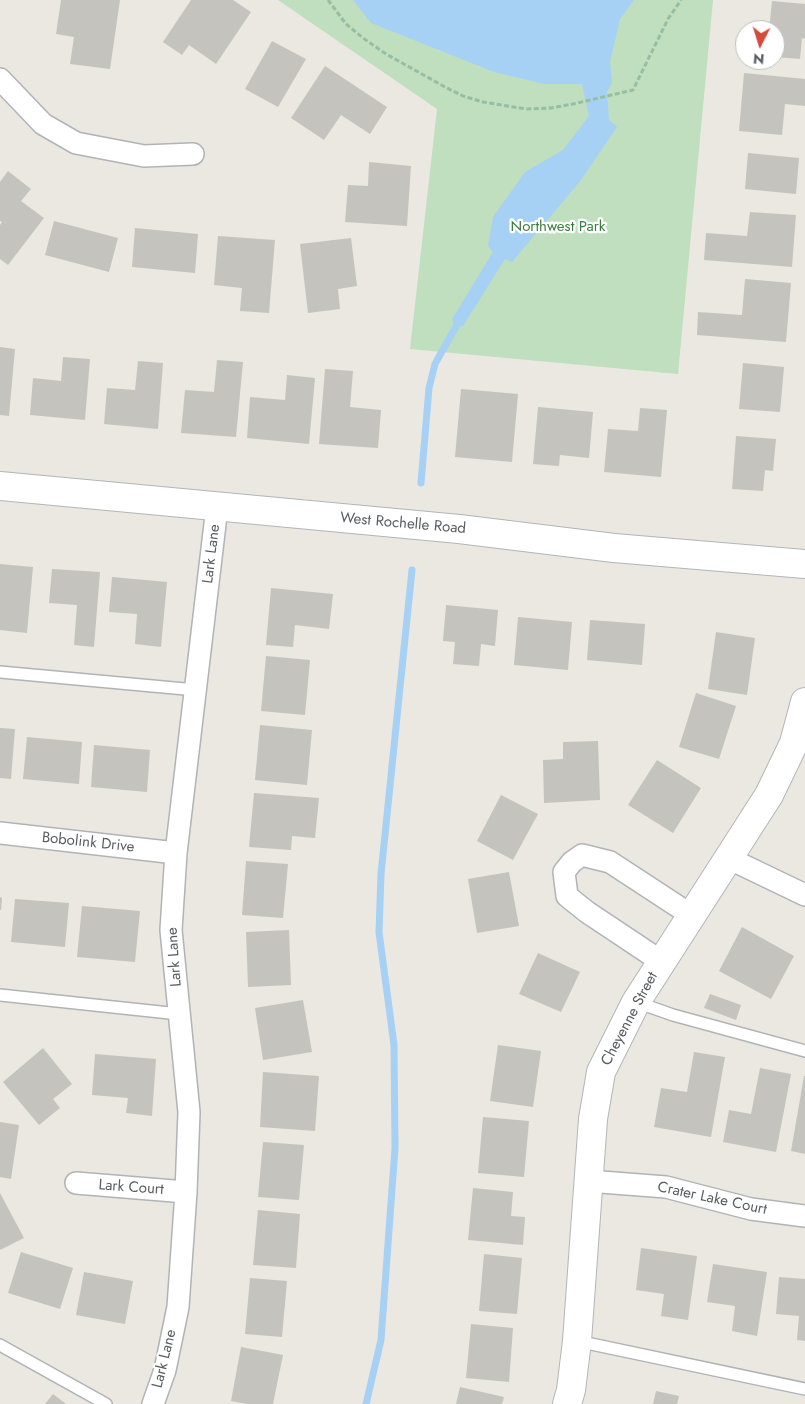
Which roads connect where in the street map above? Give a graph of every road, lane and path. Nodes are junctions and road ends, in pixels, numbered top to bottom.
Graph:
1 (328, 0) edge
2 (681, 0) edge
3 (0, 79) edge
4 (193, 154) dead end
5 (0, 486) edge
6 (218, 508) junction
7 (805, 564) edge
8 (0, 672) edge
9 (196, 690) junction
10 (805, 702) edge
11 (800, 734) edge
12 (0, 833) edge
13 (176, 853) junction
14 (728, 858) junction
15 (805, 895) edge
16 (691, 916) junction
17 (662, 962) junction
18 (0, 995) edge
19 (636, 1002) junction
20 (179, 1014) junction
21 (805, 1051) edge
22 (588, 1181) junction
23 (76, 1183) dead end
24 (186, 1192) junction
25 (805, 1216) edge
26 (577, 1340) junction
27 (0, 1345) edge
28 (805, 1389) edge
29 (106, 1404) edge
30 (153, 1404) edge
31 (567, 1404) edge

1 - 2 path
3 - 4 street
5 - 6 street, West Rochelle Road
6 - 7 street, West Rochelle Road
6 - 9 street, Lark Lane
8 - 9 lane
9 - 13 street, Lark Lane
10 - 11 street, Cheyenne Street
11 - 14 street, Cheyenne Street
12 - 13 street, Bobolink Drive
13 - 20 street, Lark Lane
14 - 15 street
14 - 16 street, Cheyenne Street
16 - 17 street, Cheyenne Street
16 - 17 street
17 - 19 street, Cheyenne Street
18 - 20 lane
19 - 21 lane
19 - 22 street, Cheyenne Street
20 - 24 street, Lark Lane
22 - 25 street, Crater Lake Court
22 - 26 street, Cheyenne Street
23 - 24 street, Lark Court
24 - 30 street, Lark Lane
26 - 28 lane
26 - 31 street, Cheyenne Street
27 - 29 lane

